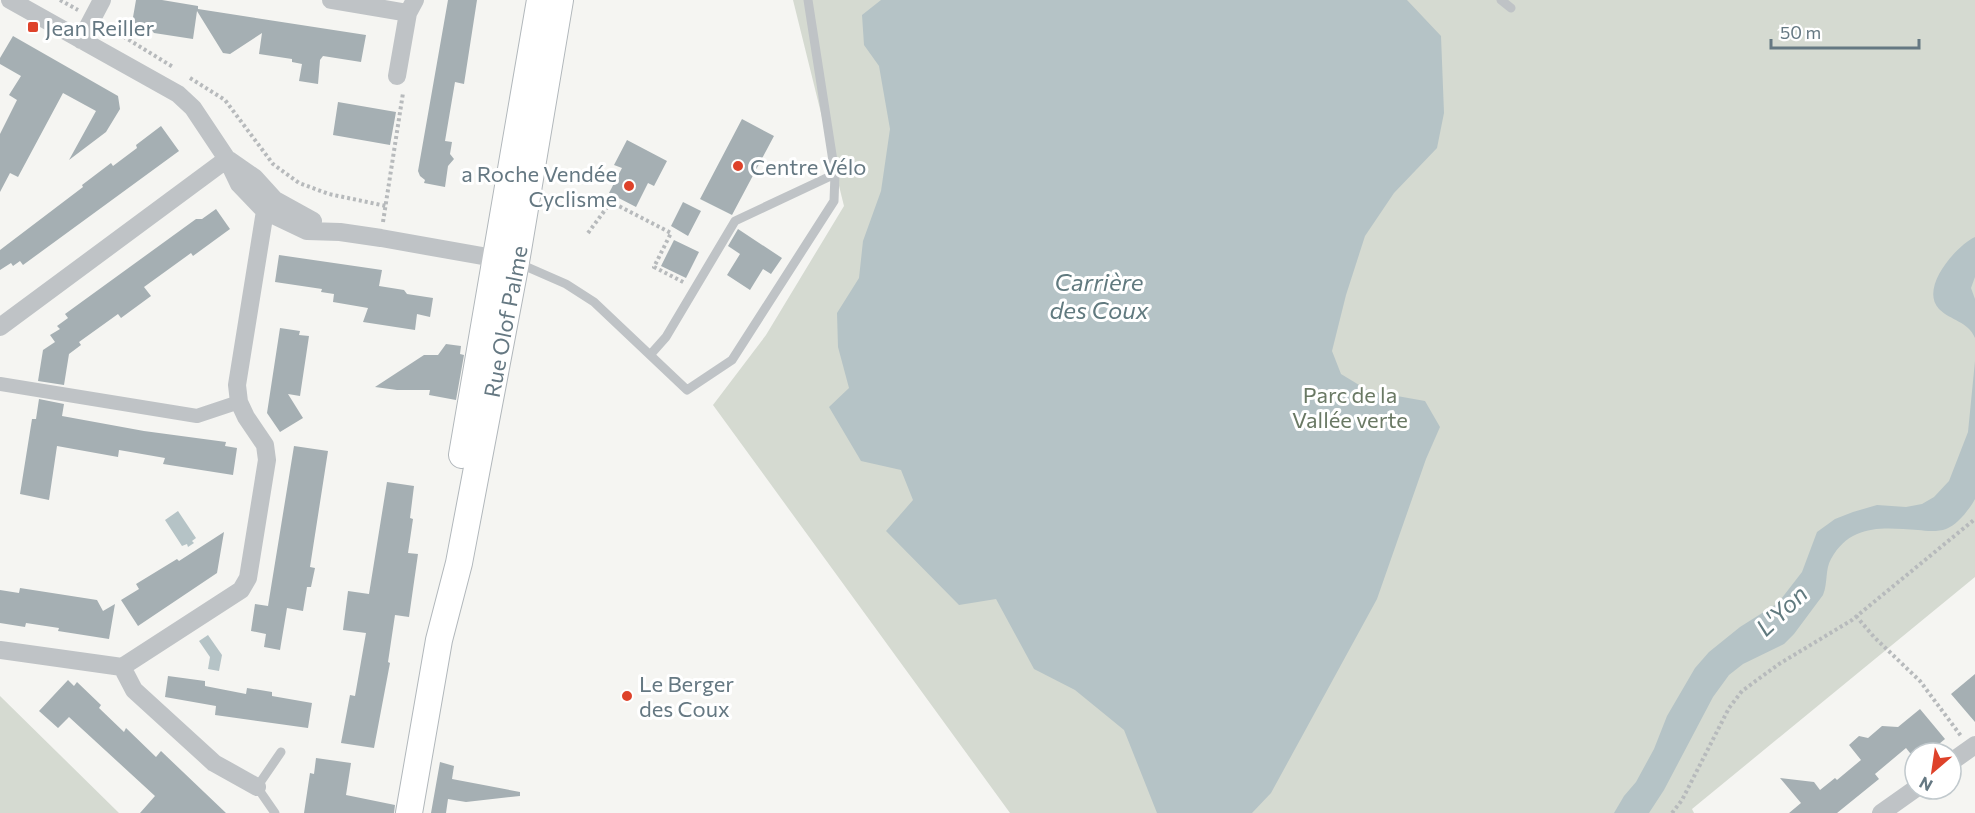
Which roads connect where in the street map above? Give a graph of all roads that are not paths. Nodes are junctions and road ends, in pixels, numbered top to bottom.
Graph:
1 (10, 0) edge
2 (102, 0) edge
3 (332, 0) edge
4 (540, 0) edge
5 (560, 0) edge
6 (808, 0) edge
7 (1502, 0) edge
8 (412, 7) edge
9 (1511, 8) dead end
10 (81, 40) junction
11 (397, 76) road end
12 (227, 159) junction
13 (835, 174) junction
14 (270, 205) junction
15 (505, 260) junction
16 (0, 327) edge
17 (650, 355) junction
18 (0, 384) edge
19 (239, 402) junction
20 (0, 650) edge
21 (122, 667) junction
22 (280, 752) dead end
23 (257, 787) junction
24 (1903, 797) edge
25 (275, 813) edge
26 (409, 813) edge
27 (1881, 813) edge

1 - 10 street
2 - 10 street
3 - 8 street
4 - 15 main road, Rue Olof Palme
5 - 15 main road, Rue Olof Palme
6 - 13 lane
7 - 9 lane
8 - 11 street
10 - 12 street
12 - 14 street
12 - 16 street
13 - 17 lane
13 - 17 lane
14 - 15 street
14 - 19 street
15 - 17 lane
15 - 26 main road, Rue Olof Palme
18 - 19 street
19 - 21 street
20 - 21 street
21 - 23 street
22 - 23 lane
23 - 25 lane
24 - 27 street

